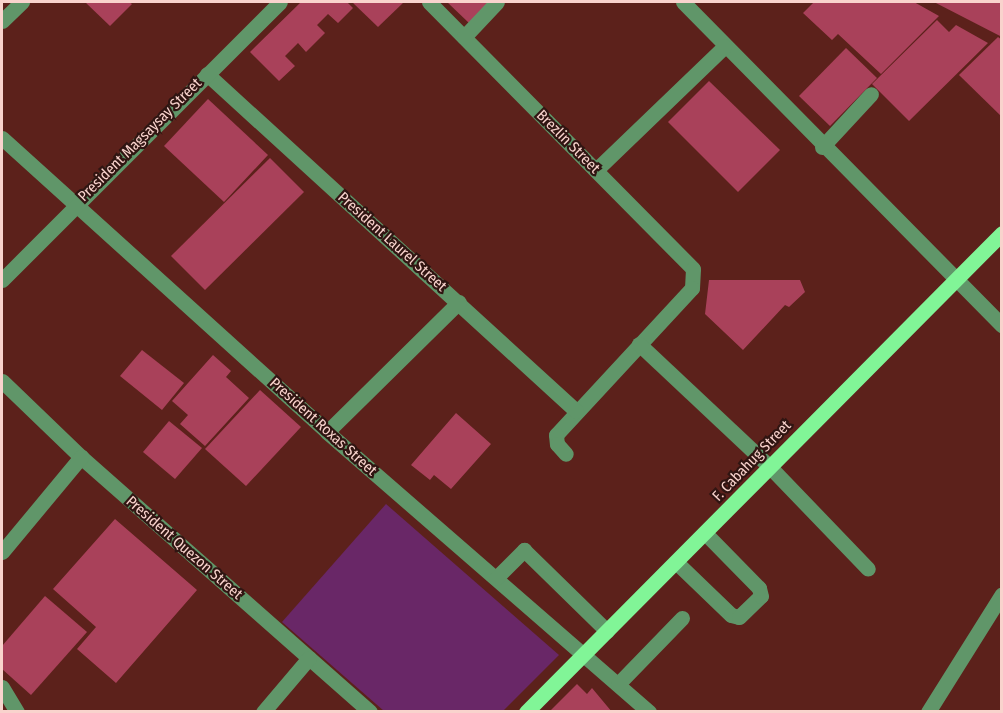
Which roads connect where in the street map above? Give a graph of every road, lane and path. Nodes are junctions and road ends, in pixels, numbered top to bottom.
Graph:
1 (22, 2) edge
2 (280, 2) edge
3 (429, 2) edge
4 (497, 2) edge
5 (683, 2) edge
6 (2, 21) edge
7 (464, 37) junction
8 (724, 46) junction
9 (207, 74) junction
10 (871, 94) dead end
11 (2, 138) edge
12 (822, 147) junction
13 (596, 170) junction
14 (76, 203) junction
15 (1002, 233) edge
16 (2, 280) edge
17 (954, 280) junction
18 (459, 302) junction
19 (1002, 325) edge
20 (639, 344) junction
21 (2, 381) edge
22 (576, 411) junction
23 (327, 432) junction
24 (566, 454) dead end
25 (81, 457) junction
26 (770, 467) junction
27 (706, 534) junction
28 (2, 552) edge
29 (677, 563) junction
30 (868, 569) dead end
31 (496, 578) junction
32 (1002, 594) edge
33 (997, 611) edge
34 (682, 618) dead end
35 (607, 631) junction
36 (584, 654) junction
37 (309, 658) junction
38 (618, 684) junction
39 (2, 687) edge
40 (17, 711) edge
41 (263, 711) edge
42 (370, 711) edge
43 (526, 711) edge
44 (649, 711) edge
45 (928, 711) edge

1 - 6 street
2 - 9 street, President Magsaysay Street
3 - 7 street, Brezlin Street
4 - 7 street
5 - 8 street
7 - 13 street, Brezlin Street
8 - 12 street
8 - 13 street
9 - 14 street, President Magsaysay Street
9 - 18 street, President Laurel Street
10 - 12 street
11 - 14 street, President Roxas Street
12 - 17 street
13 - 20 street, Brezlin Street
14 - 16 street, President Magsaysay Street
14 - 23 street, President Roxas Street
15 - 17 main road, F. Cabahug Street
17 - 19 street
17 - 26 main road, F. Cabahug Street
18 - 22 street, President Laurel Street
18 - 23 street
20 - 22 street
20 - 26 street
21 - 25 street, President Quezon Street
22 - 24 street
23 - 31 street, President Roxas Street
25 - 28 street
25 - 37 street, President Quezon Street
26 - 27 main road, F. Cabahug Street
26 - 30 street
27 - 29 main road, F. Cabahug Street
27 - 29 street
29 - 35 main road, F. Cabahug Street
31 - 35 street
31 - 36 street, President Roxas Street
32 - 33 street
33 - 45 street
34 - 38 street
35 - 36 main road, F. Cabahug Street
36 - 38 street, President Roxas Street
36 - 43 main road, F. Cabahug Street
37 - 41 street
37 - 42 street, President Quezon Street
38 - 44 street, President Roxas Street
39 - 40 street

